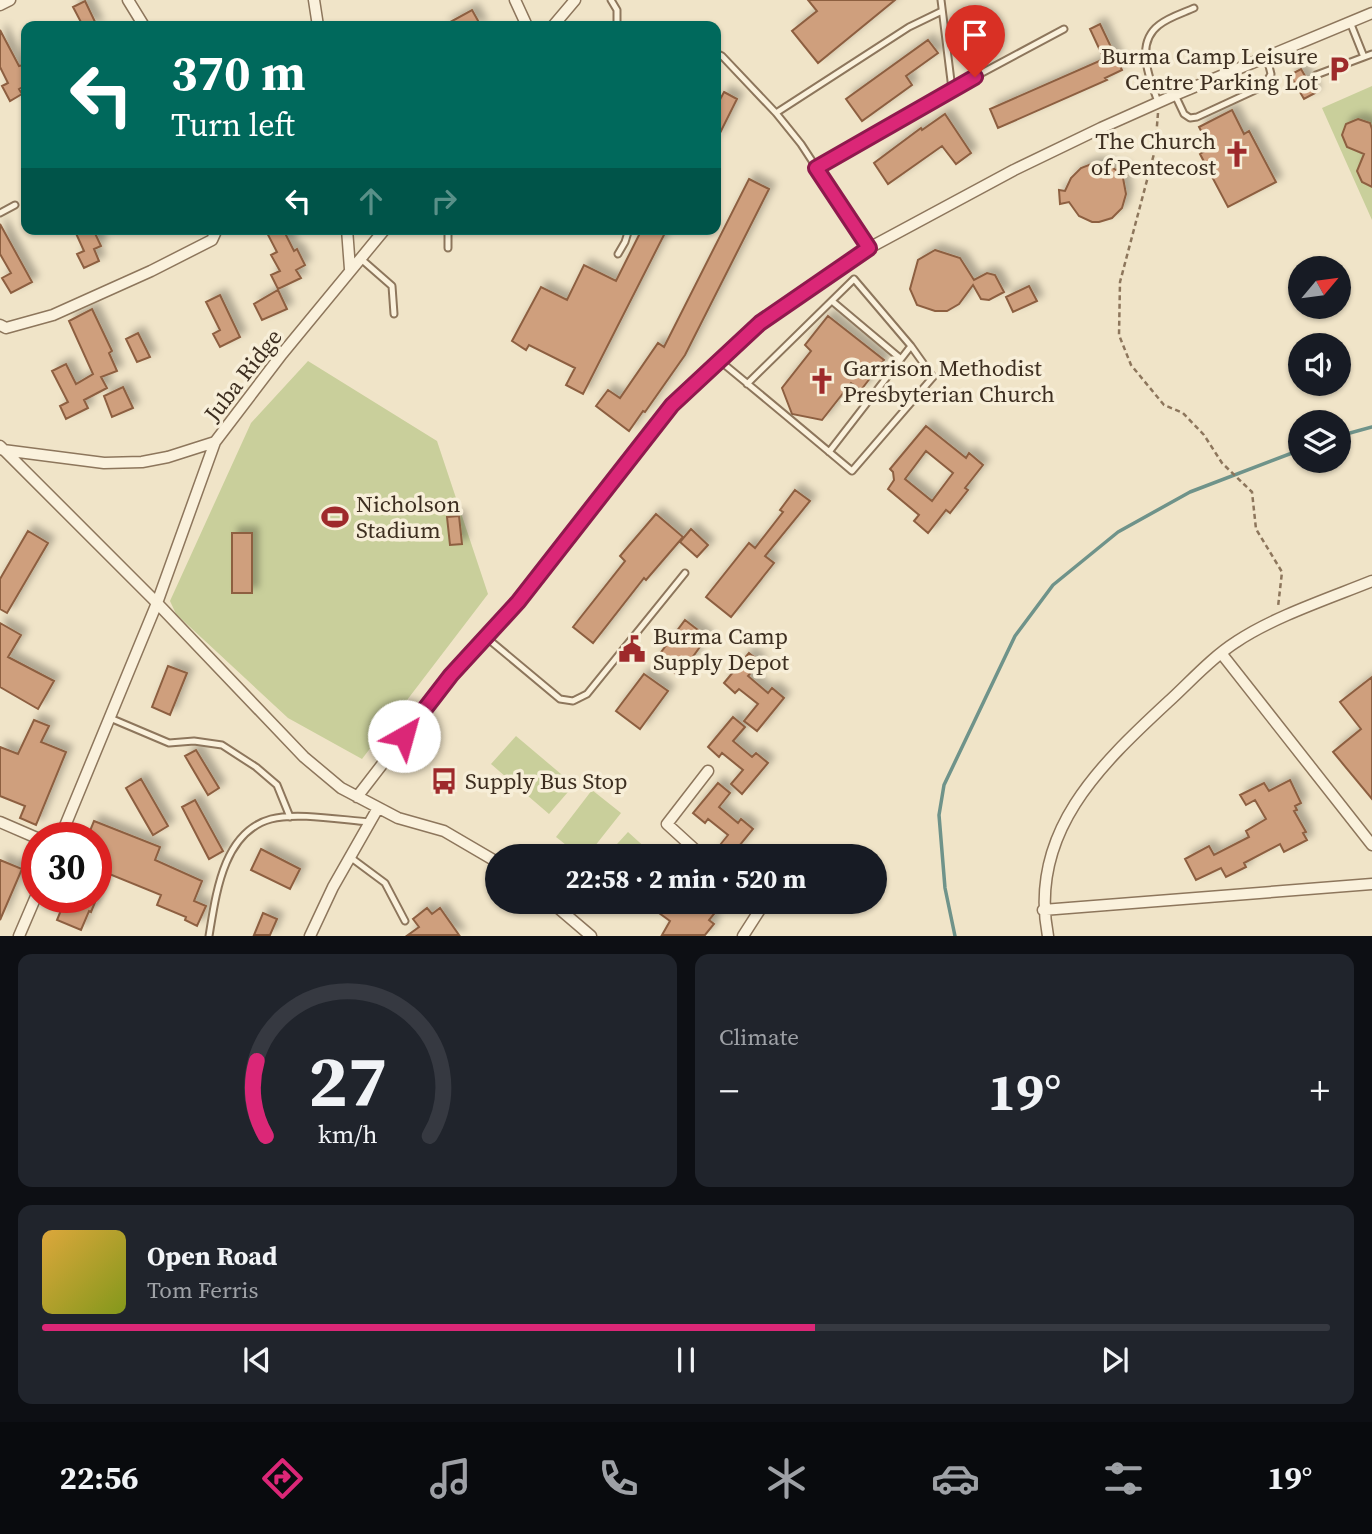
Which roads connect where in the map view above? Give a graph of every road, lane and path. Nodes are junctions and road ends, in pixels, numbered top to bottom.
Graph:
1 (10, 0) edge
2 (128, 0) edge
3 (314, 0) edge
4 (515, 0) edge
5 (575, 0) edge
6 (611, 0) edge
7 (941, 0) edge
8 (0, 5) edge
9 (1194, 8) dead end
10 (942, 11) junction
11 (1372, 13) edge
12 (141, 21) edge
13 (317, 21) edge
14 (525, 21) edge
15 (557, 21) edge
16 (617, 21) edge
17 (1350, 22) junction
18 (1064, 29) dead end
19 (1372, 54) edge
20 (721, 56) edge
21 (1364, 57) junction
22 (1267, 58) junction
23 (1316, 75) dead end
24 (952, 89) junction
25 (1175, 95) junction
26 (1158, 103) junction
27 (776, 113) junction
28 (816, 168) junction
29 (15, 205) dead end
30 (0, 213) edge
31 (214, 235) edge
32 (347, 235) edge
33 (380, 235) edge
34 (448, 235) edge
35 (627, 235) edge
36 (448, 248) dead end
37 (869, 248) junction
38 (618, 254) dead end
39 (360, 258) junction
40 (350, 269) junction
41 (832, 301) junction
42 (394, 314) dead end
43 (0, 325) edge
44 (911, 346) junction
45 (901, 359) junction
46 (719, 360) junction
47 (747, 384) junction
48 (215, 442) junction
49 (2, 448) edge
50 (829, 452) junction
51 (685, 573) dead end
52 (1372, 580) edge
53 (157, 603) junction
54 (1276, 622) junction
55 (487, 638) junction
56 (1221, 653) junction
57 (110, 718) junction
58 (708, 771) dead end
59 (357, 797) junction
60 (378, 808) junction
61 (290, 817) junction
62 (0, 822) edge
63 (67, 822) edge
64 (370, 822) junction
65 (21, 831) edge
66 (689, 844) edge
67 (1372, 845) edge
68 (485, 855) edge
69 (350, 857) junction
70 (1372, 884) edge
71 (1043, 910) junction
72 (29, 913) edge
73 (565, 914) edge
74 (757, 914) edge
75 (405, 921) dead end
76 (19, 936) edge
77 (209, 936) edge
78 (310, 936) edge
79 (591, 936) edge
80 (743, 936) edge
81 (1048, 936) edge

1 - 8 street
2 - 12 street
3 - 13 street
4 - 14 street
5 - 15 street
6 - 16 lane
7 - 10 lane
9 - 26 lane
10 - 24 lane
10 - 27 lane
11 - 17 street
17 - 21 lane
17 - 22 street
18 - 24 lane
19 - 21 lane
20 - 27 lane
21 - 23 lane
22 - 25 street
22 - 25 lane
24 - 28 lane
25 - 26 street
26 - 37 street
26 - 54 path
27 - 28 lane
28 - 37 lane
29 - 30 lane
31 - 43 street
32 - 40 street
33 - 39 street, Juba Ridge
34 - 36 lane
35 - 38 lane
37 - 46 street
39 - 40 street, Juba Ridge
39 - 42 lane
40 - 48 street, Juba Ridge
41 - 44 lane
41 - 45 lane
41 - 47 lane
44 - 45 lane
44 - 50 lane
45 - 50 lane
46 - 47 lane
46 - 55 street
47 - 50 lane
48 - 49 street, Juba Ridge
48 - 53 street
49 - 53 street
51 - 55 lane
52 - 54 street
53 - 57 street
53 - 59 street
54 - 56 street
55 - 59 street
56 - 67 street
56 - 71 street
57 - 61 lane
57 - 63 street
58 - 66 street
59 - 60 street
60 - 64 street
60 - 68 street
61 - 64 lane
61 - 77 lane
62 - 65 street
64 - 69 street
69 - 75 lane
69 - 78 street
70 - 71 street
71 - 81 street
72 - 76 street
73 - 79 street
74 - 80 street

